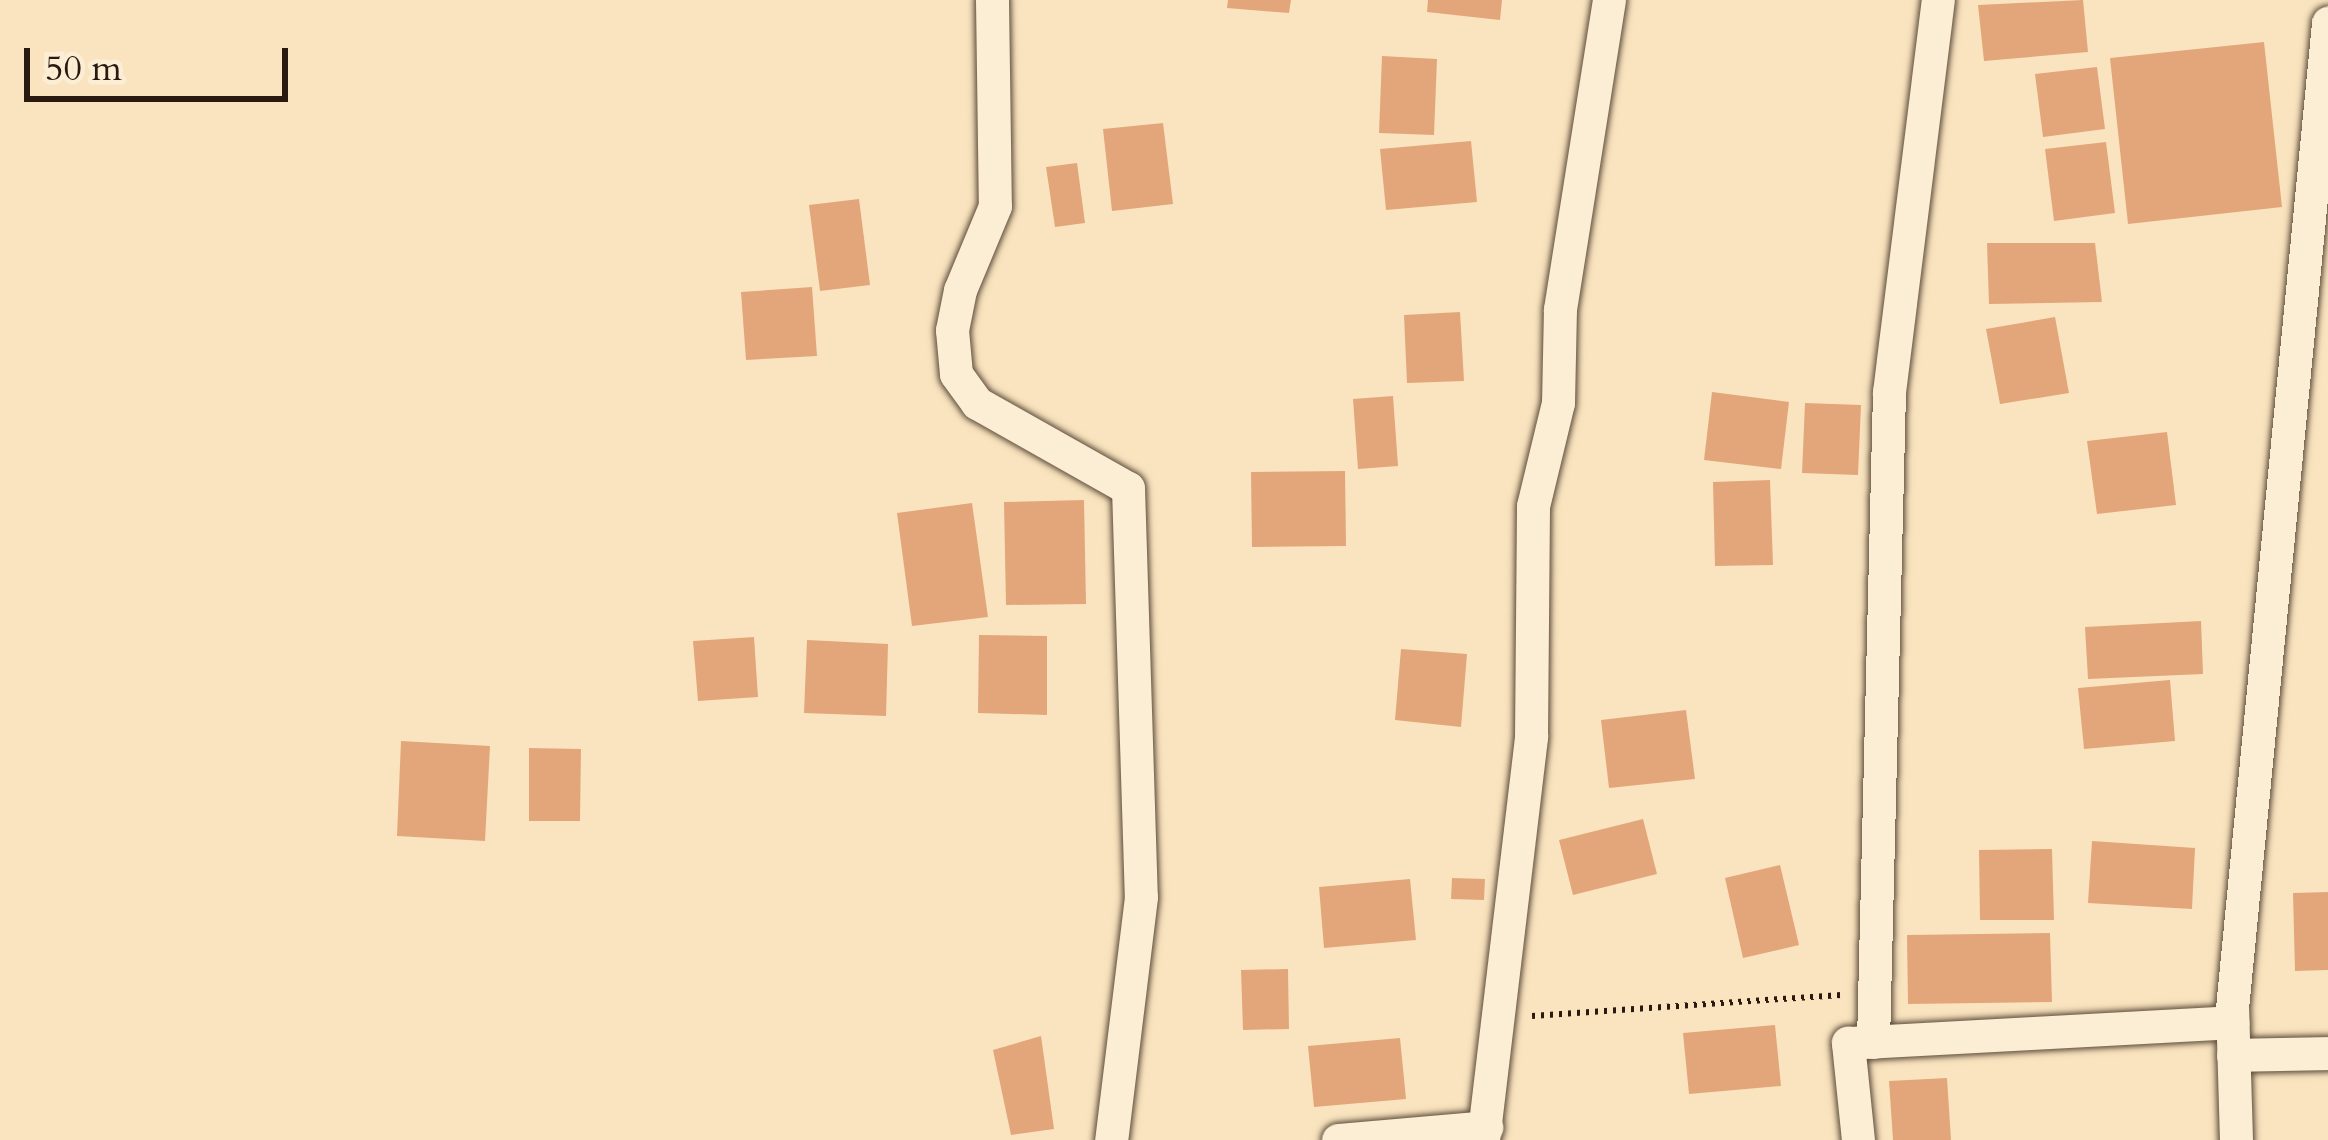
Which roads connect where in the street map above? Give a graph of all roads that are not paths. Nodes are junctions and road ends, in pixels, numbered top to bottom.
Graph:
1 (992, 0) edge
2 (1609, 0) edge
3 (1938, 0) edge
4 (2328, 23) edge
5 (2233, 1038) junction
6 (1873, 1042) junction
7 (2328, 1053) edge
8 (1485, 1133) edge
9 (1111, 1140) edge
10 (1338, 1140) edge
11 (1858, 1140) edge
12 (2236, 1140) edge

1 - 9 street
2 - 8 street
3 - 6 street
4 - 5 street
5 - 6 street
5 - 7 street
5 - 12 street
6 - 11 street
8 - 10 street

